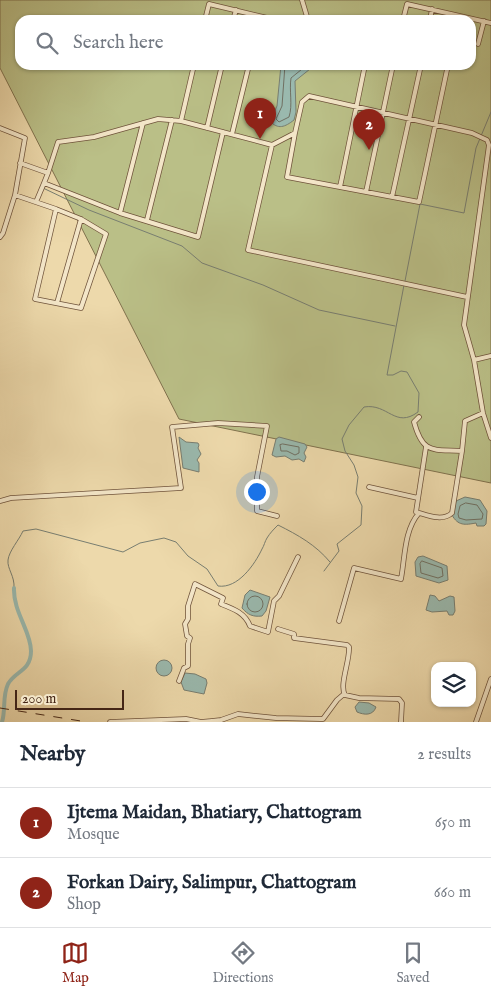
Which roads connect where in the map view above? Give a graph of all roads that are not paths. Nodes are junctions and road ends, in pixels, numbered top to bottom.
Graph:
1 (302, 0) edge
2 (236, 10) junction
3 (432, 10) junction
4 (206, 15) edge
5 (234, 15) edge
6 (252, 15) edge
7 (306, 15) edge
8 (404, 15) edge
9 (431, 15) edge
10 (448, 15) edge
11 (476, 20) edge
12 (484, 21) junction
13 (491, 23) edge
14 (478, 44) dead end
15 (193, 70) edge
16 (221, 70) edge
17 (249, 70) edge
18 (364, 70) edge
19 (392, 70) edge
20 (420, 70) edge
21 (447, 70) edge
22 (357, 108) junction
23 (383, 114) junction
24 (172, 120) junction
25 (181, 120) junction
26 (410, 120) junction
27 (143, 124) junction
28 (435, 125) junction
29 (0, 128) edge
30 (207, 128) junction
31 (223, 132) junction
32 (295, 133) junction
33 (232, 134) junction
34 (272, 144) junction
35 (20, 163) junction
36 (48, 173) junction
37 (44, 183) junction
38 (340, 187) junction
39 (366, 192) junction
40 (15, 195) junction
41 (392, 197) junction
42 (36, 202) junction
43 (56, 209) junction
44 (120, 213) junction
45 (81, 219) junction
46 (147, 220) junction
47 (0, 237) edge
48 (467, 297) junction
49 (58, 304) junction
50 (491, 356) edge
51 (474, 360) junction
52 (483, 413) junction
53 (419, 417) dead end
54 (491, 438) edge
55 (426, 447) junction
56 (462, 451) junction
57 (369, 487) dead end
58 (418, 498) junction
59 (0, 502) edge
60 (419, 513) junction
61 (277, 516) dead end
62 (298, 557) dead end
63 (339, 621) dead end
64 (278, 629) dead end
65 (491, 680) edge
66 (179, 681) dead end
67 (344, 694) junction
68 (110, 722) edge
69 (401, 722) edge
70 (476, 722) edge

1 - 7 street
2 - 4 street
2 - 5 street
2 - 6 street
3 - 8 street
3 - 9 street
3 - 10 street
11 - 12 street
12 - 13 street
12 - 14 street
15 - 25 street
16 - 30 street
17 - 33 street
18 - 22 street
19 - 23 street
20 - 26 street
21 - 28 street
22 - 23 street
22 - 32 street
22 - 38 street
23 - 26 street
23 - 39 street
24 - 25 street
24 - 27 street
24 - 46 street
25 - 30 street
26 - 28 street
26 - 41 street
27 - 36 street
27 - 44 street
28 - 41 street
28 - 48 street
29 - 35 street
30 - 31 street
31 - 33 street
31 - 46 street
32 - 34 street
32 - 38 street
33 - 34 street
34 - 48 street
35 - 36 street
35 - 40 street
36 - 37 street
37 - 42 street
37 - 44 street
38 - 39 street
39 - 41 street
40 - 42 street
40 - 47 street
42 - 43 street
43 - 45 street
43 - 49 street
44 - 46 street
45 - 49 street
45 - 49 street
48 - 51 street
50 - 51 street
51 - 52 street
52 - 54 street
52 - 56 street
53 - 55 street
55 - 56 street
55 - 58 street
56 - 60 street
57 - 58 street
58 - 60 street
59 - 61 street
60 - 63 street
62 - 66 street
64 - 67 street
65 - 70 street
67 - 68 street
67 - 69 street

